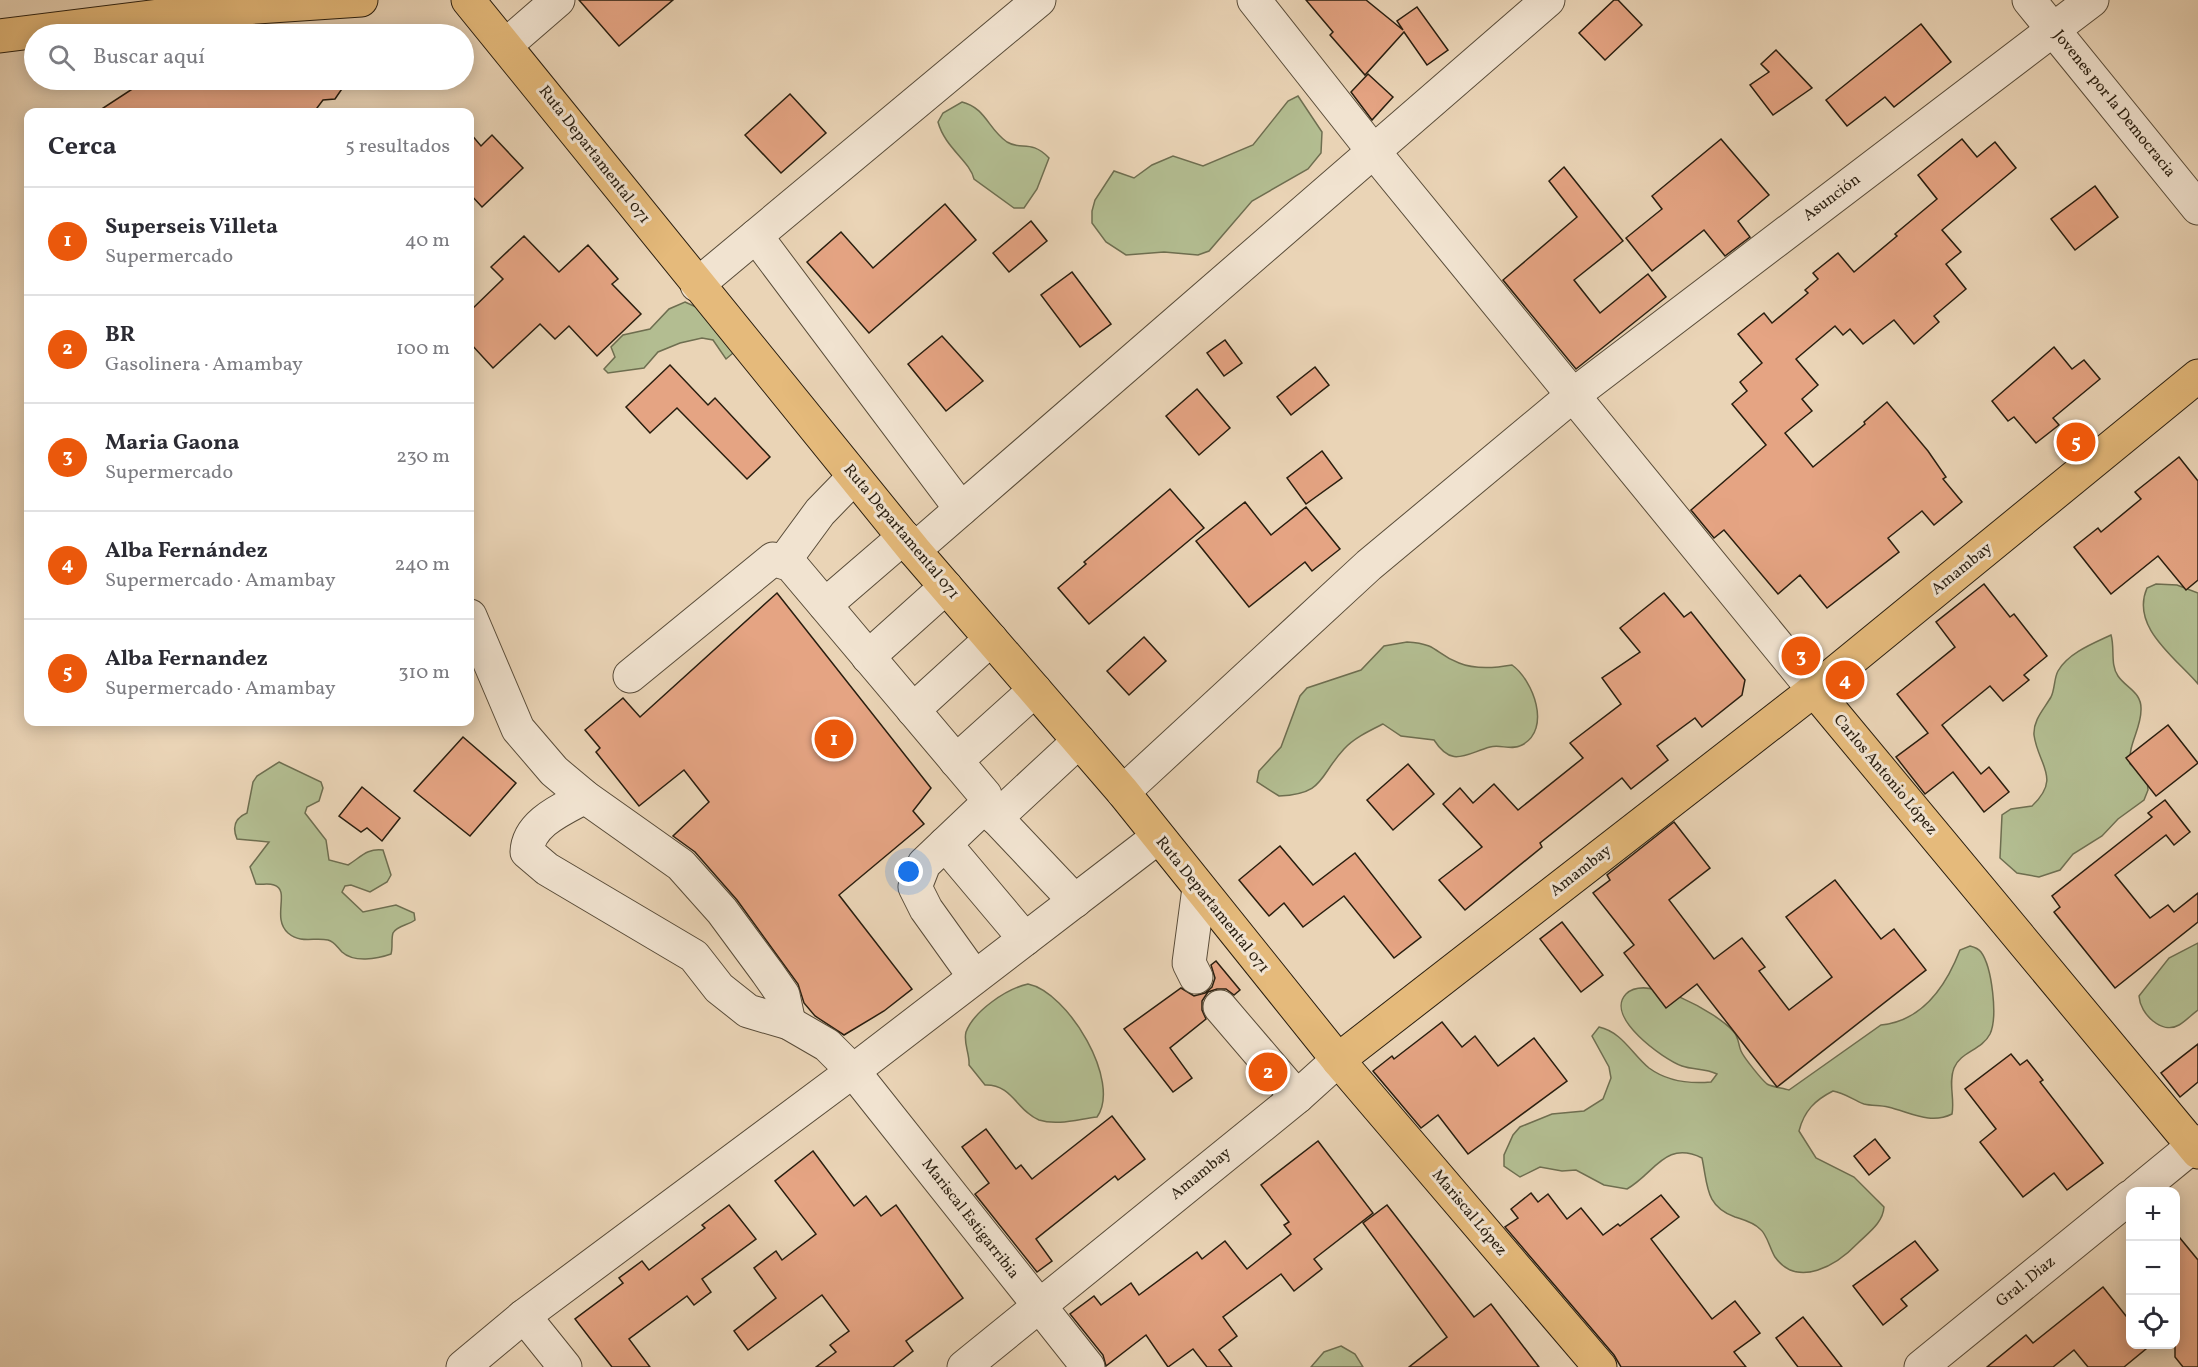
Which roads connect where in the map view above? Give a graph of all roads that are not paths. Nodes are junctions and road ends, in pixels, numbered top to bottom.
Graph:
1 (361, 0) edge
2 (468, 0) edge
3 (558, 0) edge
4 (1039, 0) edge
5 (1254, 0) edge
6 (1548, 0) edge
7 (2029, 0) edge
8 (2092, 0) edge
9 (96, 24) edge
10 (2054, 30) junction
11 (24, 33) edge
12 (0, 36) edge
13 (506, 45) junction
14 (1374, 152) junction
15 (2198, 208) edge
16 (756, 236) junction
17 (697, 285) junction
18 (2198, 376) edge
19 (1572, 396) junction
20 (854, 477) junction
21 (961, 509) junction
22 (909, 543) junction
23 (784, 561) junction
24 (946, 587) junction
25 (825, 605) junction
26 (474, 625) edge
27 (991, 639) junction
28 (868, 657) junction
29 (630, 676) dead end
30 (1035, 690) junction
31 (1814, 690) junction
32 (913, 710) junction
33 (1079, 741) junction
34 (956, 761) junction
35 (1123, 792) junction
36 (585, 797) junction
37 (990, 812) junction
38 (1158, 837) junction
39 (945, 844) junction
40 (1199, 888) junction
41 (1075, 901) junction
42 (1025, 939) junction
43 (974, 976) junction
44 (1196, 977) dead end
45 (1220, 1007) dead end
46 (789, 1023) junction
47 (1338, 1060) junction
48 (853, 1071) junction
49 (1297, 1097) junction
50 (2196, 1147) edge
51 (2142, 1187) edge
52 (2126, 1200) edge
53 (1038, 1306) junction
54 (524, 1316) junction
55 (463, 1367) edge
56 (565, 1367) edge
57 (964, 1367) edge
58 (1088, 1367) edge
59 (1600, 1367) edge
60 (1921, 1367) edge

1 - 9 main road
2 - 13 main road, Ruta Departamental 071
3 - 13 street
4 - 16 street
5 - 14 street, Carlos Antonio López
6 - 14 street
7 - 10 street, Jovenes por la Democracia
8 - 10 street, Asunción
10 - 15 street, Jovenes por la Democracia
10 - 19 street, Asunción
11 - 12 main road
13 - 17 main road, Ruta Departamental 071
14 - 19 street, Carlos Antonio López
14 - 21 street
16 - 17 street
16 - 21 street
17 - 20 main road, Ruta Departamental 071
18 - 31 main road, Amambay
19 - 31 street, Carlos Antonio López
19 - 35 street, Asunción
20 - 22 main road, Ruta Departamental 071
20 - 23 street
21 - 22 street
22 - 24 main road, Ruta Departamental 071
22 - 25 street
23 - 25 street
23 - 29 street
24 - 27 main road, Ruta Departamental 071
24 - 28 street
25 - 28 street
26 - 36 street
27 - 30 main road, Ruta Departamental 071
27 - 32 street
28 - 32 street
30 - 33 main road, Ruta Departamental 071
30 - 34 street
31 - 47 main road, Amambay
31 - 50 main road, Carlos Antonio López
32 - 34 street
33 - 35 main road, Ruta Departamental 071
33 - 37 street
34 - 37 street
35 - 38 main road, Ruta Departamental 071
36 - 46 street
36 - 46 street, Mariscal Estigarribia
37 - 39 street
37 - 41 street
38 - 40 main road, Ruta Departamental 071
38 - 41 street
39 - 42 street
39 - 43 street
40 - 44 street
40 - 47 main road, Ruta Departamental 071
41 - 42 street
42 - 43 street
43 - 48 street
45 - 49 street
46 - 48 street, Mariscal Estigarribia
47 - 49 street, Amambay
47 - 59 main road, Mariscal López
48 - 53 street, Mariscal Estigarribia
48 - 54 street
49 - 53 street, Amambay
50 - 51 street
52 - 60 street, Gral. Diaz
53 - 57 street, Amambay
53 - 58 street, Mariscal Estigarribia
54 - 55 street
54 - 56 street

